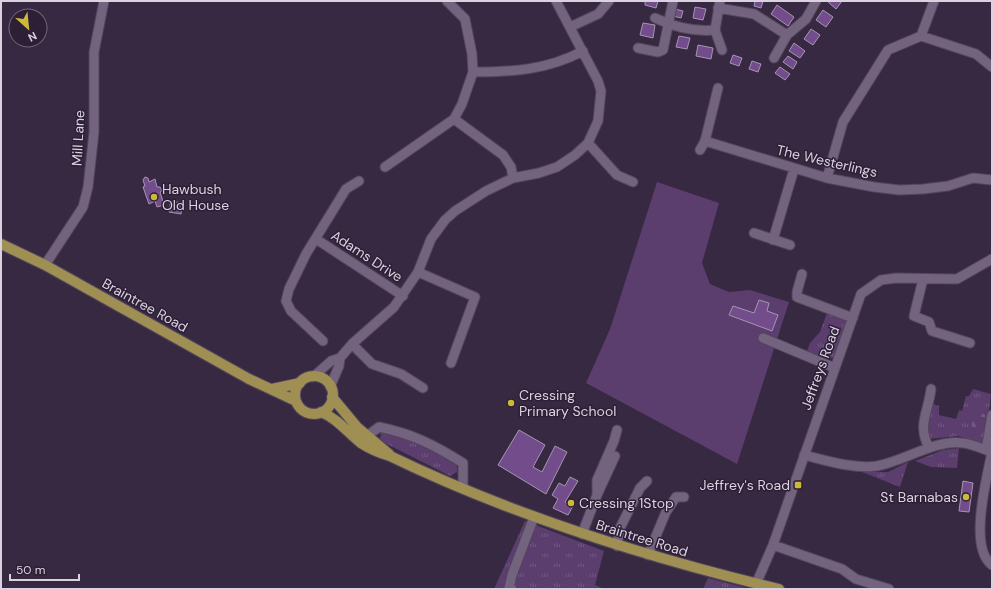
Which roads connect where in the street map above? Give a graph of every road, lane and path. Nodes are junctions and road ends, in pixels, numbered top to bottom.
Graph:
1 (104, 1) edge
2 (447, 1) edge
3 (556, 1) edge
4 (609, 1) edge
5 (673, 1) edge
6 (816, 1) edge
7 (934, 1) edge
8 (719, 5) edge
9 (654, 18) dead end
10 (669, 24) junction
11 (570, 27) junction
12 (715, 30) junction
13 (787, 35) junction
14 (921, 36) junction
15 (638, 48) dead end
16 (722, 50) dead end
17 (583, 51) junction
18 (774, 58) dead end
19 (992, 67) edge
20 (473, 72) junction
21 (718, 88) dead end
22 (454, 119) junction
23 (705, 142) junction
24 (588, 143) junction
25 (700, 150) dead end
26 (385, 167) dead end
27 (794, 169) junction
28 (513, 178) junction
29 (827, 178) junction
30 (992, 180) edge
31 (359, 181) dead end
32 (633, 182) dead end
33 (754, 233) dead end
34 (316, 239) junction
35 (773, 240) junction
36 (790, 246) dead end
37 (2, 247) edge
38 (992, 258) edge
39 (46, 265) junction
40 (418, 272) junction
41 (802, 274) dead end
42 (923, 279) junction
43 (403, 296) junction
44 (853, 318) junction
45 (763, 338) dead end
46 (323, 341) dead end
47 (970, 343) dead end
48 (352, 344) junction
49 (340, 358) junction
50 (451, 363) dead end
51 (835, 368) junction
52 (313, 377) junction
53 (300, 383) junction
54 (272, 388) junction
55 (423, 388) dead end
56 (931, 389) dead end
57 (331, 392) junction
58 (296, 401) junction
59 (321, 412) junction
60 (992, 415) edge
61 (617, 430) dead end
62 (367, 436) junction
63 (620, 442) dead end
64 (928, 448) junction
65 (990, 452) edge
66 (804, 455) junction
67 (390, 456) junction
68 (647, 481) dead end
69 (462, 489) junction
70 (597, 495) junction
71 (684, 497) dead end
72 (534, 517) junction
73 (582, 534) junction
74 (772, 545) junction
75 (618, 546) junction
76 (648, 555) junction
77 (992, 564) edge
78 (756, 584) junction
79 (512, 589) edge
80 (779, 589) edge
81 (890, 589) edge

1 - 39 street, Mill Lane
2 - 20 street
3 - 11 street
4 - 11 street
5 - 10 street
6 - 13 street
7 - 14 street
8 - 12 street
8 - 13 street
9 - 10 street
10 - 12 street
10 - 15 street
11 - 17 street
12 - 16 street
13 - 18 street
14 - 19 street
14 - 29 street
17 - 20 street
17 - 24 street
20 - 22 street
21 - 23 street
22 - 26 street
22 - 28 street
23 - 25 street
23 - 27 street, The Westerlings
24 - 28 street
24 - 32 street
27 - 29 street, The Westerlings
27 - 35 street
28 - 40 street
29 - 30 street, The Westerlings
31 - 34 street, Adams Drive
33 - 35 street
34 - 43 street, Adams Drive
34 - 46 street, Adams Drive
35 - 36 street
37 - 39 main road, Braintree Road
38 - 42 street, Jeffreys Road
39 - 54 main road, Braintree Road
40 - 43 street
40 - 50 street
41 - 44 street
42 - 44 street, Jeffreys Road
42 - 47 street
43 - 48 street
44 - 51 street, Jeffreys Road
45 - 51 street
48 - 49 street
48 - 55 street
49 - 52 street
49 - 57 street
51 - 66 street, Jeffreys Road
52 - 53 main road
52 - 57 main road
53 - 54 main road
53 - 58 main road
54 - 58 main road, Braintree Road
56 - 64 street
57 - 59 main road
57 - 62 main road, Braintree Road
58 - 59 main road
59 - 67 main road, Braintree Road
60 - 65 street
61 - 70 street
62 - 67 main road, Braintree Road
62 - 69 street
63 - 70 street
64 - 65 street
64 - 66 street
65 - 77 street
66 - 74 street, Jeffreys Road
67 - 69 main road, Braintree Road
68 - 75 street
69 - 72 main road, Braintree Road
70 - 73 street
71 - 76 street
72 - 73 main road, Braintree Road
72 - 79 street
73 - 75 main road, Braintree Road
74 - 78 street, Jeffreys Road
74 - 81 street
75 - 76 main road, Braintree Road
76 - 78 main road, Braintree Road
78 - 80 main road, Braintree Road

